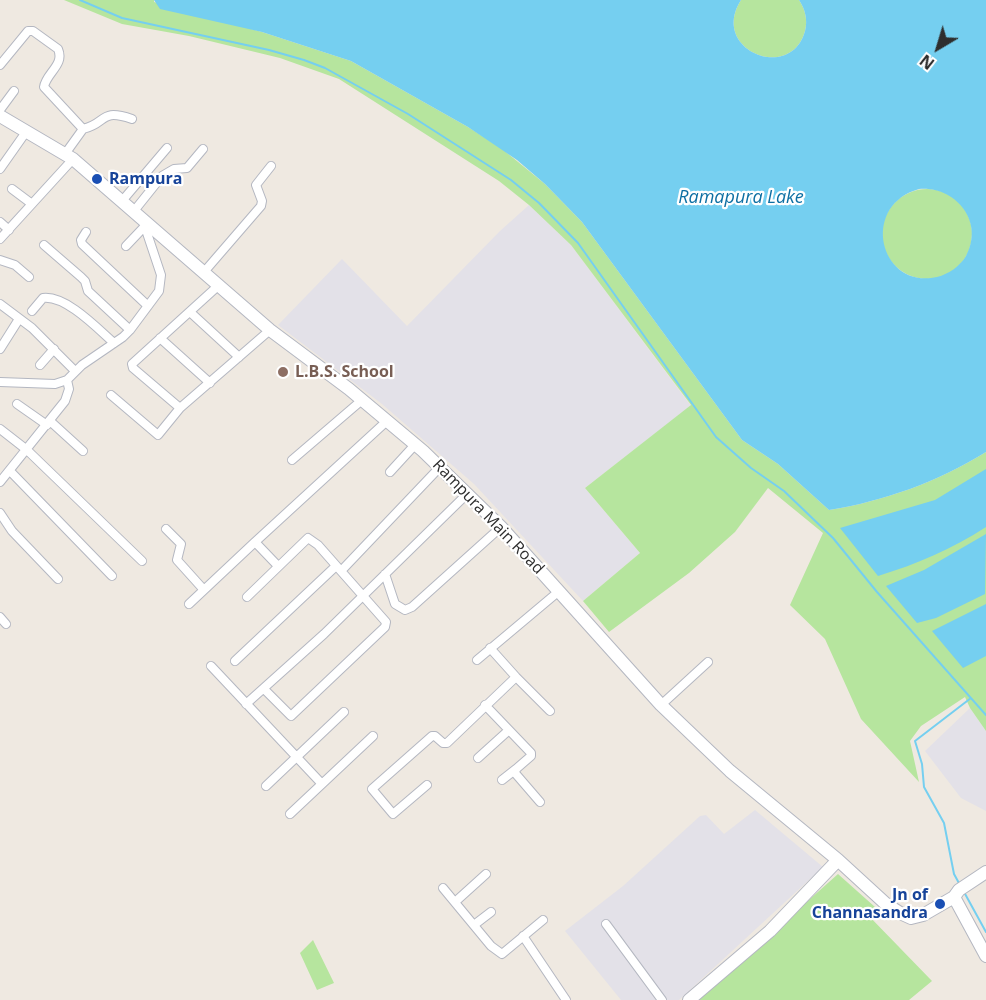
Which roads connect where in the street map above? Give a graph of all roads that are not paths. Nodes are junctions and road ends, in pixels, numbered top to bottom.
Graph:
1 (0, 65) edge
2 (14, 91) dead end
3 (0, 116) edge
4 (132, 119) dead end
5 (83, 129) junction
6 (26, 132) junction
7 (167, 148) dead end
8 (203, 149) dead end
9 (69, 157) junction
10 (271, 166) dead end
11 (0, 169) edge
12 (12, 189) dead end
13 (122, 201) junction
14 (32, 204) junction
15 (141, 218) junction
16 (0, 222) edge
17 (9, 230) junction
18 (86, 232) dead end
19 (0, 240) edge
20 (44, 245) dead end
21 (126, 246) dead end
22 (0, 260) edge
23 (204, 272) junction
24 (29, 277) dead end
25 (219, 285) junction
26 (0, 304) edge
27 (148, 306) junction
28 (32, 311) dead end
29 (190, 312) junction
30 (19, 319) junction
31 (130, 330) junction
32 (270, 330) junction
33 (160, 338) junction
34 (114, 343) junction
35 (0, 349) edge
36 (54, 349) junction
37 (239, 357) junction
38 (40, 365) dead end
39 (75, 371) junction
40 (68, 380) junction
41 (0, 382) edge
42 (210, 383) junction
43 (111, 395) dead end
44 (362, 400) junction
45 (17, 404) dead end
46 (180, 408) junction
47 (388, 420) junction
48 (49, 423) junction
49 (0, 429) edge
50 (400, 431) junction
51 (412, 448) junction
52 (27, 450) junction
53 (83, 451) dead end
54 (427, 454) junction
55 (292, 460) dead end
56 (440, 467) junction
57 (10, 471) junction
58 (390, 472) dead end
59 (0, 482) edge
60 (467, 494) junction
61 (0, 513) edge
62 (501, 527) junction
63 (166, 530) dead end
64 (255, 542) junction
65 (142, 561) dead end
66 (278, 566) junction
67 (338, 568) junction
68 (385, 574) junction
69 (112, 576) dead end
70 (58, 579) dead end
71 (204, 590) junction
72 (558, 592) junction
73 (364, 595) junction
74 (247, 597) dead end
75 (189, 604) dead end
76 (490, 648) junction
77 (477, 660) dead end
78 (235, 661) dead end
79 (708, 662) dead end
80 (211, 666) dead end
81 (516, 677) junction
82 (264, 689) junction
83 (246, 704) junction
84 (485, 705) junction
85 (661, 705) junction
86 (550, 711) dead end
87 (344, 712) dead end
88 (510, 730) junction
89 (373, 736) dead end
90 (297, 758) junction
91 (478, 758) dead end
92 (516, 769) junction
93 (502, 780) dead end
94 (322, 784) junction
95 (427, 785) dead end
96 (266, 786) dead end
97 (540, 802) dead end
98 (290, 814) dead end
99 (838, 860) junction
100 (986, 872) edge
101 (486, 874) dead end
102 (443, 888) dead end
103 (960, 891) junction
104 (455, 902) junction
105 (492, 912) dead end
106 (543, 920) dead end
107 (606, 924) dead end
108 (474, 925) junction
109 (523, 936) junction
110 (986, 956) edge
111 (566, 1000) edge
112 (662, 1000) edge
113 (689, 1000) edge

1 - 5 street
2 - 3 street
3 - 6 main road, Rampura Main Road
4 - 5 street
5 - 9 street
6 - 9 main road, Rampura Main Road
6 - 11 street
7 - 13 street
8 - 15 street
9 - 13 main road, Rampura Main Road
9 - 14 street
10 - 23 street
12 - 14 street
13 - 15 main road, Rampura Main Road
14 - 17 street
15 - 21 street
15 - 23 main road, Rampura Main Road
15 - 27 street
16 - 17 street
17 - 19 street
18 - 27 street
20 - 31 street
22 - 24 street
23 - 25 main road, Rampura Main Road
25 - 29 street
25 - 32 main road, Rampura Main Road
26 - 30 street
27 - 31 street
28 - 34 street
29 - 33 street
29 - 37 street
30 - 35 street
30 - 36 street
31 - 34 street
32 - 37 street
32 - 44 main road, Rampura Main Road
33 - 42 street
33 - 46 street
34 - 39 street
36 - 38 street
36 - 39 street
37 - 42 street
39 - 40 street
40 - 41 street
40 - 48 street
42 - 46 street
43 - 46 street
44 - 47 main road, Rampura Main Road
44 - 55 street
45 - 48 street
47 - 50 main road, Rampura Main Road
47 - 64 street
48 - 52 street
48 - 53 street
49 - 52 street
50 - 51 street
50 - 54 main road, Rampura Main Road
51 - 54 street
51 - 58 street
52 - 57 street
52 - 65 street
54 - 56 main road, Rampura Main Road
56 - 60 main road, Rampura Main Road
56 - 67 street
57 - 59 street
57 - 69 street
60 - 62 main road, Rampura Main Road
60 - 68 street
61 - 70 street
62 - 68 street
62 - 72 main road, Rampura Main Road
63 - 71 street
64 - 66 street
64 - 71 street
66 - 67 street
66 - 74 street
67 - 73 street
67 - 78 street
68 - 73 street
71 - 75 street
72 - 76 street
72 - 85 main road, Rampura Main Road
73 - 82 street
73 - 82 street
76 - 77 street
76 - 81 street
79 - 85 street
80 - 83 street
81 - 84 street
81 - 86 street
82 - 83 street
83 - 90 street
84 - 88 street
84 - 95 street
85 - 99 main road, Rampura Main Road
87 - 90 street
88 - 91 street
88 - 92 street
89 - 94 street
90 - 94 street
90 - 96 street
92 - 93 street
92 - 97 street
94 - 98 street
99 - 103 main road, Rampura Main Road
99 - 113 main road
100 - 103 main road
101 - 104 street
102 - 104 street
103 - 110 main road
104 - 108 street
105 - 108 street
106 - 109 street
107 - 112 street
108 - 109 street
109 - 111 street

